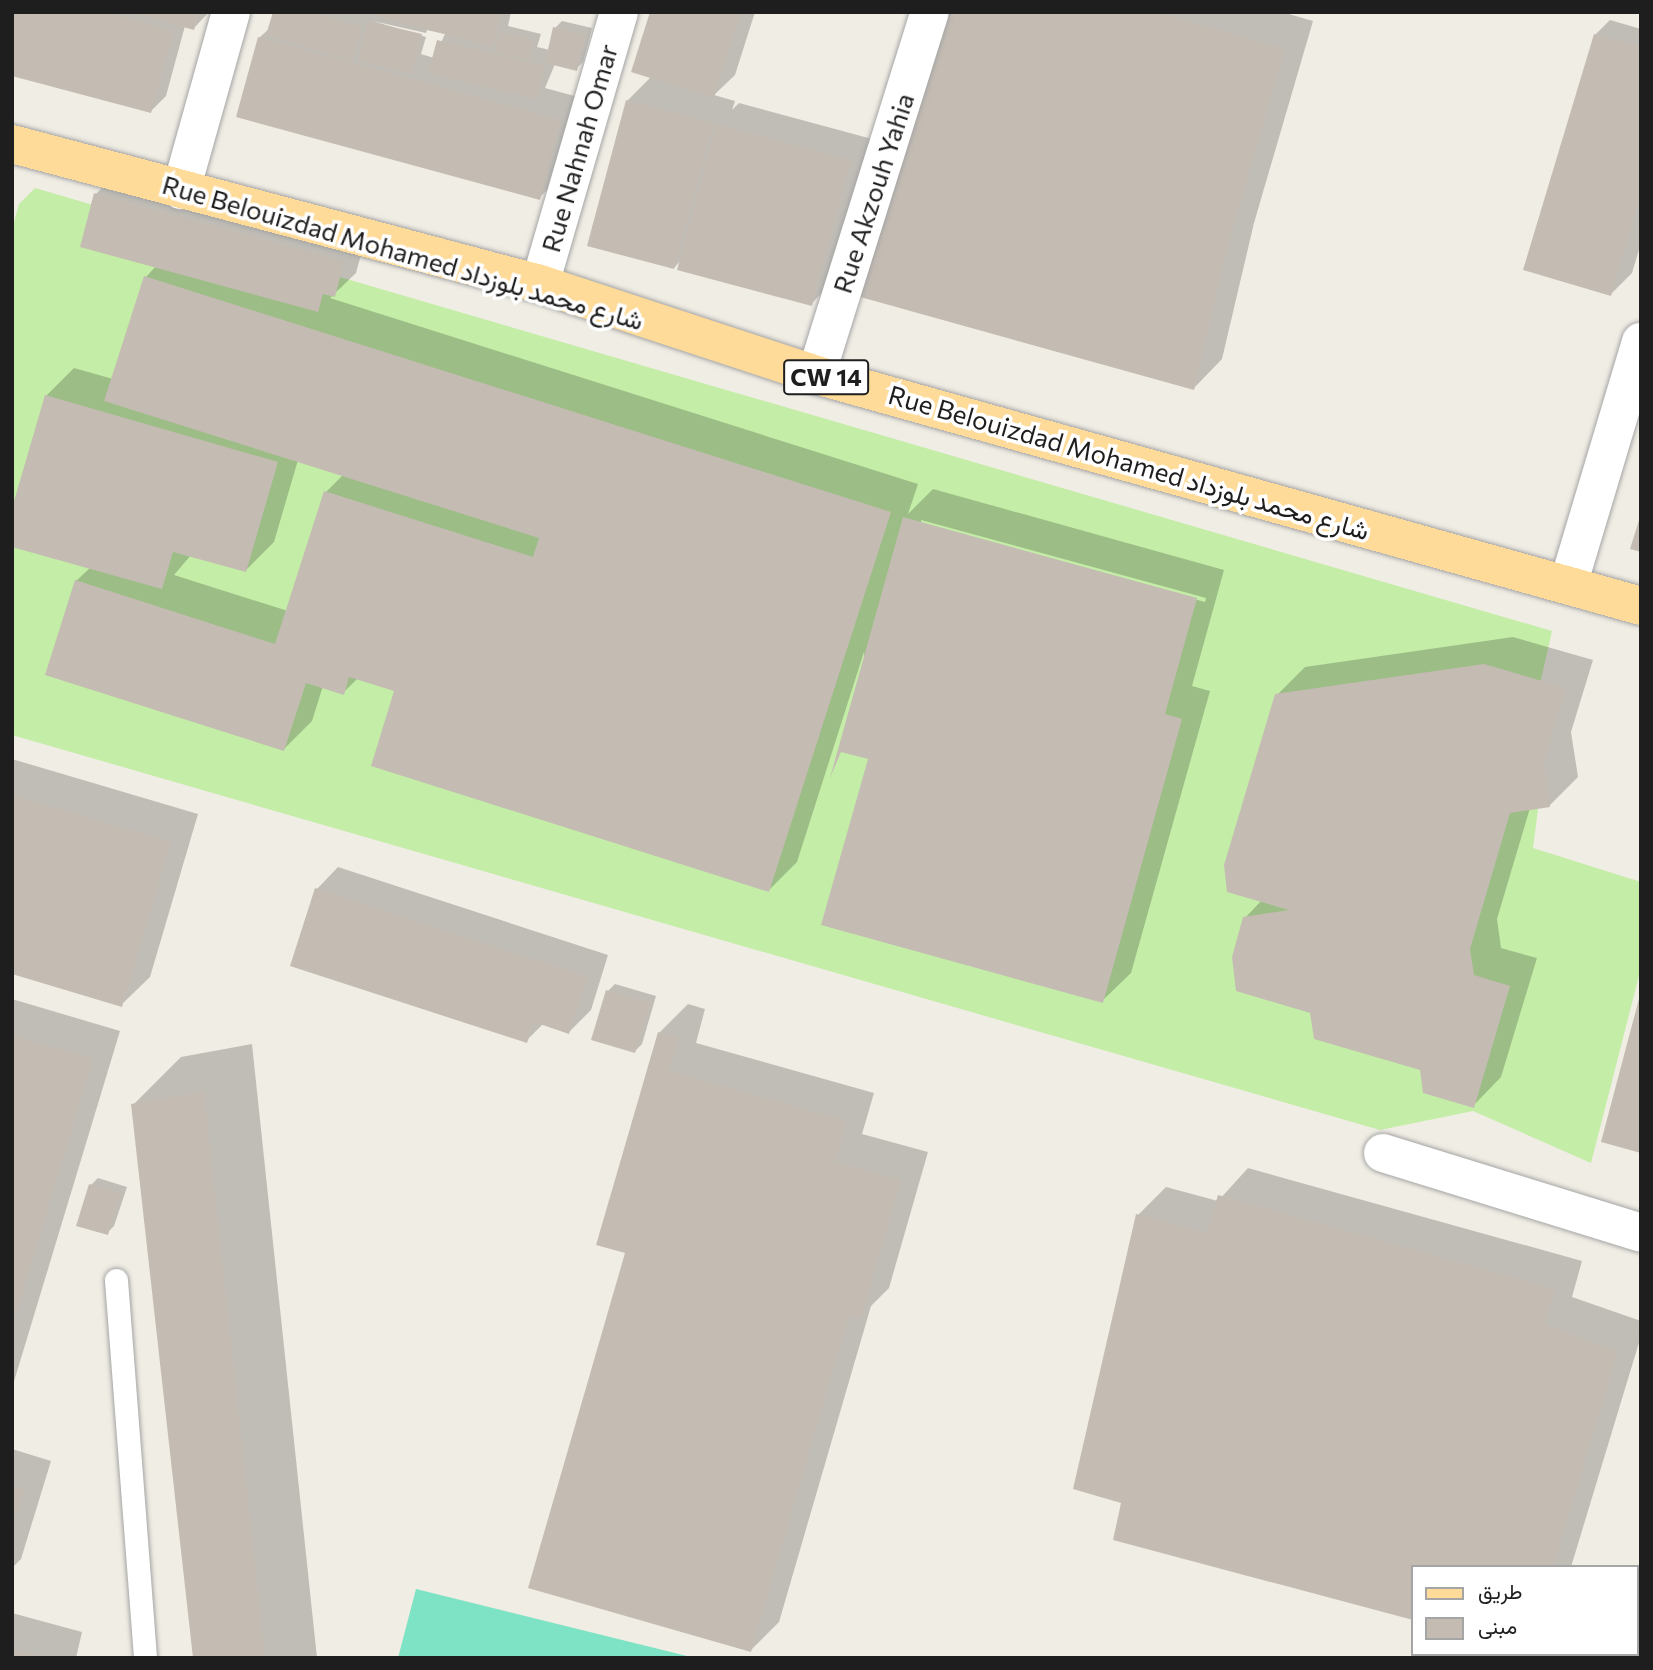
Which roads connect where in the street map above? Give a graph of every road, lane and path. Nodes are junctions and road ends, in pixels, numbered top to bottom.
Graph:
1 (231, 12) edge
2 (619, 12) edge
3 (930, 12) edge
4 (12, 144) edge
5 (181, 190) junction
6 (540, 284) junction
7 (1641, 342) edge
8 (816, 375) junction
9 (1568, 586) junction
10 (1641, 606) edge
11 (1383, 1153) dead end
12 (1641, 1233) edge
13 (116, 1280) dead end
14 (145, 1658) edge

1 - 5 street
2 - 6 street, Rue Nahnah Omar
3 - 8 street, Rue Akzouh Yahia
4 - 5 main road, Rue Belouizdad Mohamed شارع محمد بلوزداد / CW 14
5 - 6 main road, Rue Belouizdad Mohamed شارع محمد بلوزداد / CW 14
6 - 8 main road, Rue Belouizdad Mohamed شارع محمد بلوزداد / CW 14
7 - 9 street
8 - 9 main road, Rue Belouizdad Mohamed شارع محمد بلوزداد / CW 14
9 - 10 main road, Rue Belouizdad Mohamed شارع محمد بلوزداد / CW 14
11 - 12 street
13 - 14 lane

